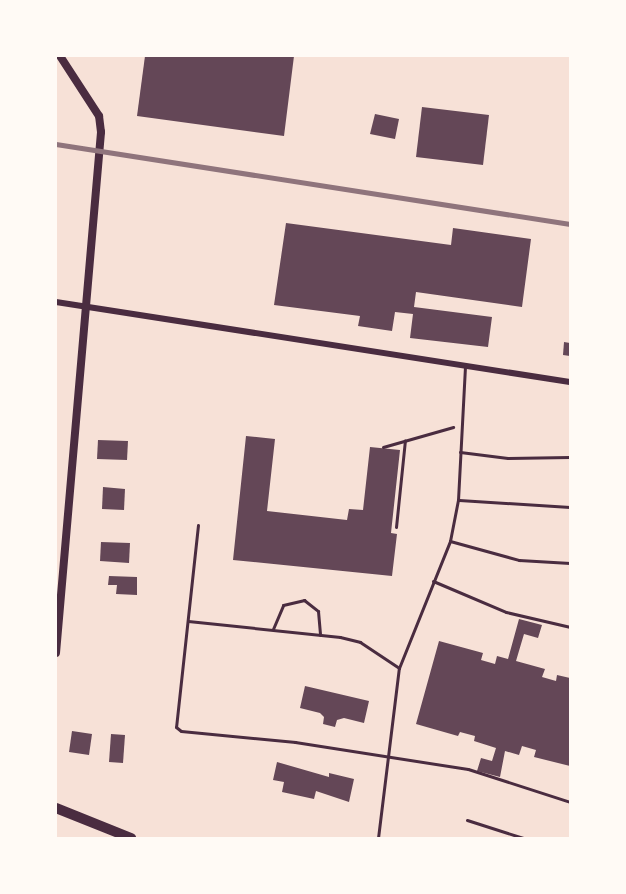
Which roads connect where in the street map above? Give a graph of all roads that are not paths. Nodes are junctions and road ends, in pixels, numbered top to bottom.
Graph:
1 (60, 56) edge
2 (56, 302) edge
3 (86, 306) junction
4 (465, 366) junction
5 (570, 382) edge
6 (460, 452) junction
7 (570, 457) edge
8 (458, 500) junction
9 (570, 507) edge
10 (198, 525) dead end
11 (450, 541) junction
12 (570, 562) edge
13 (433, 581) junction
14 (188, 621) junction
15 (570, 627) edge
16 (273, 629) junction
17 (320, 635) junction
18 (56, 653) edge
19 (399, 668) junction
20 (389, 755) junction
21 (570, 802) edge
22 (56, 808) edge
23 (467, 820) dead end
24 (131, 838) edge
25 (378, 838) edge
26 (523, 838) edge

1 - 3 street
2 - 3 street
3 - 4 street
3 - 18 street
4 - 5 street
4 - 6 lane
6 - 7 lane
6 - 8 lane
8 - 9 lane
8 - 11 lane
10 - 14 lane
11 - 12 lane
11 - 13 lane
13 - 15 lane
13 - 19 lane
14 - 16 lane
14 - 20 lane
16 - 17 lane
16 - 17 lane
17 - 19 lane
19 - 20 lane
20 - 21 lane
20 - 25 lane
22 - 24 main road
23 - 26 lane

